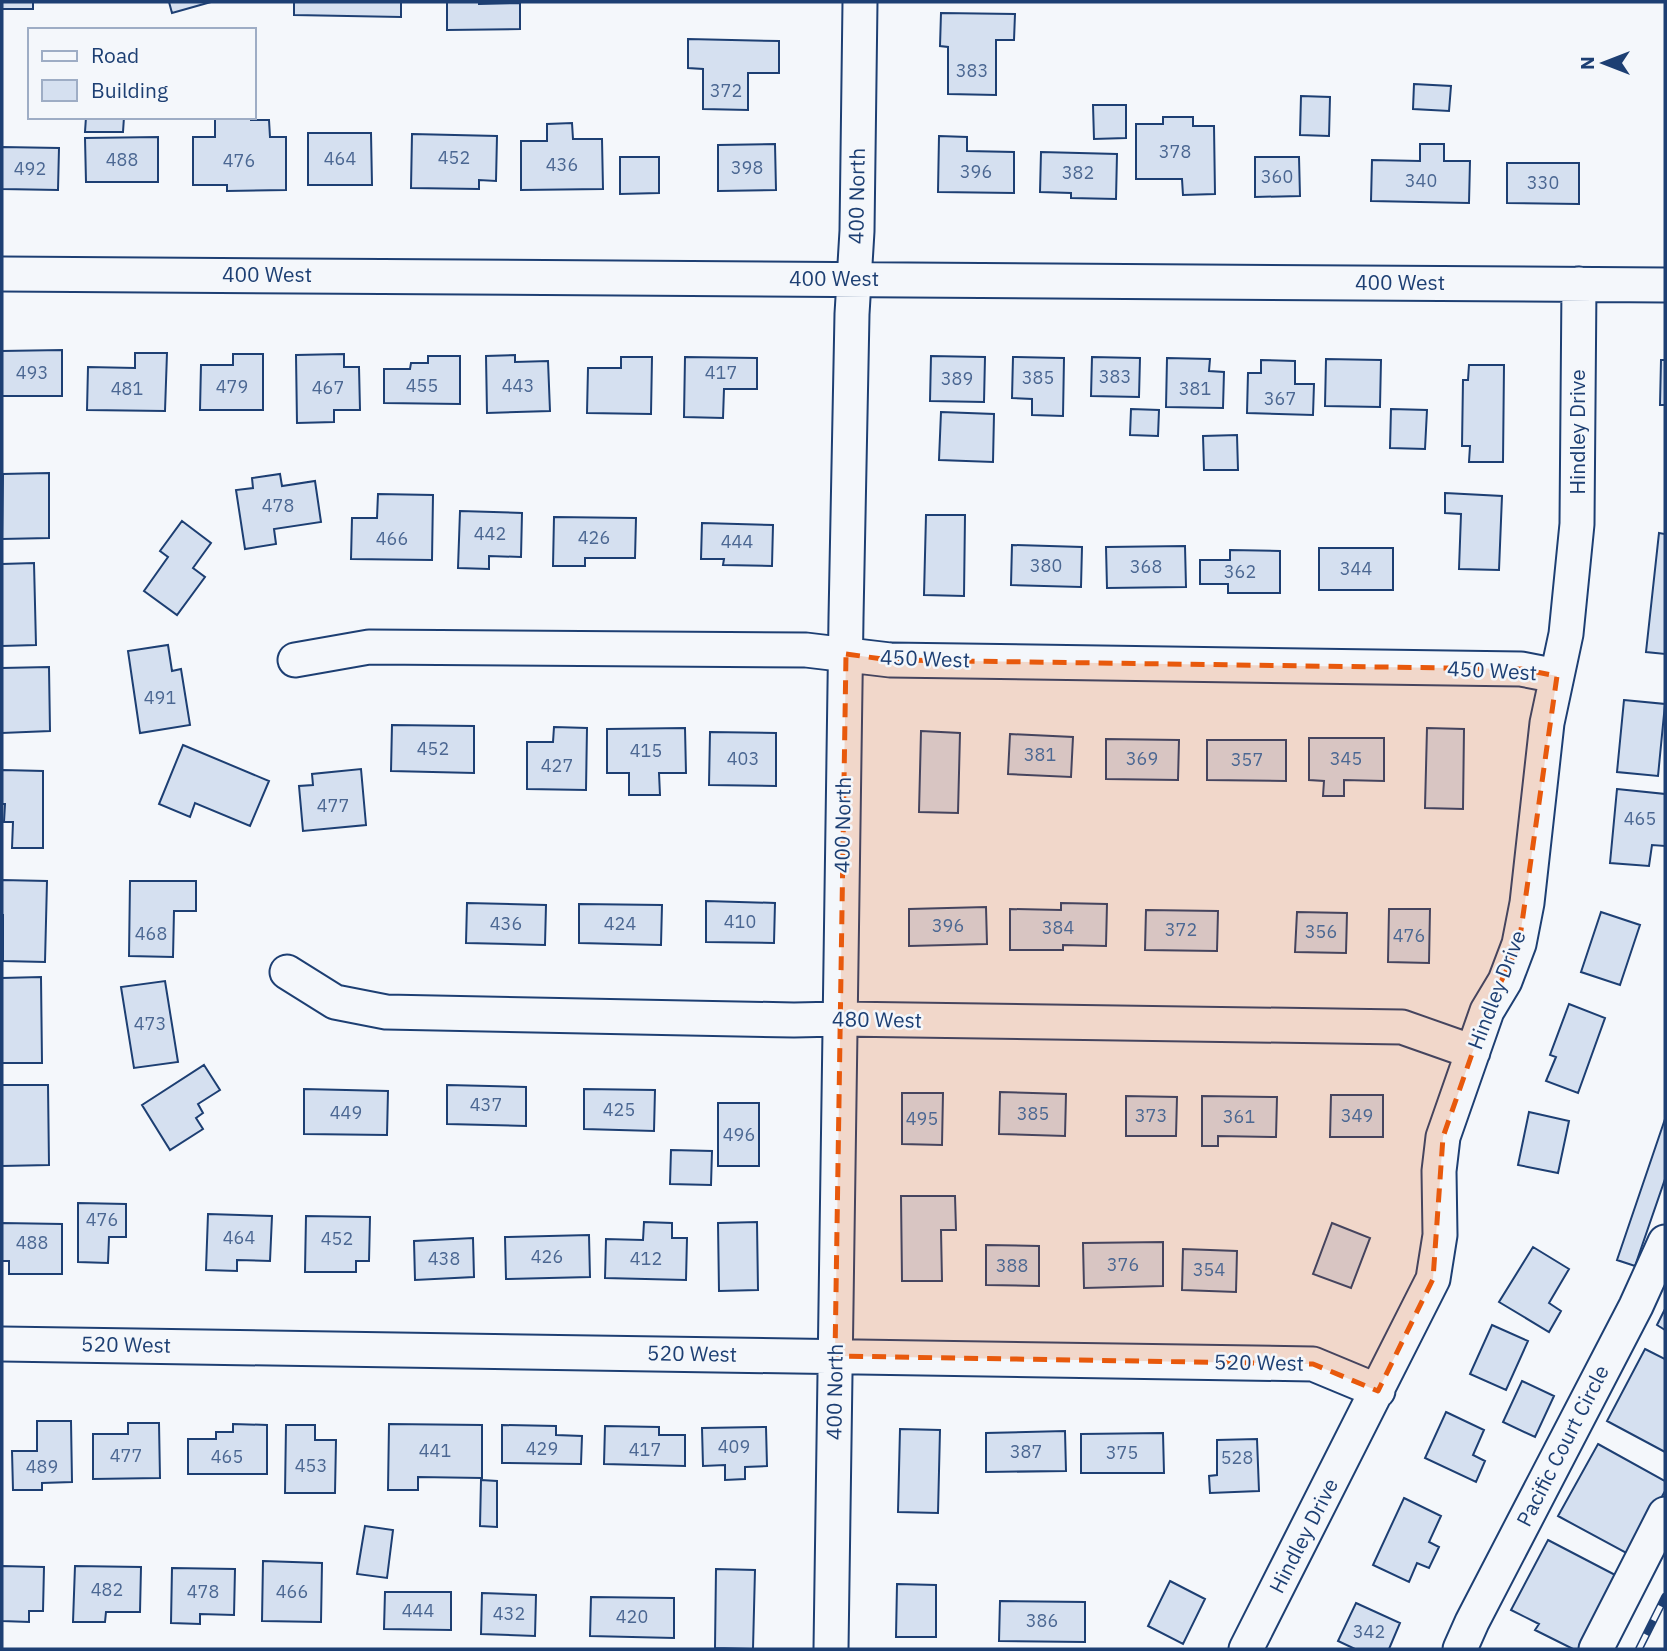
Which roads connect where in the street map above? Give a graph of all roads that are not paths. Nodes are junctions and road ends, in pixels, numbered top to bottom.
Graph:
1 (860, 2) edge
2 (2, 274) edge
3 (855, 279) junction
4 (1579, 284) junction
5 (1665, 285) edge
6 (846, 654) junction
7 (295, 660) dead end
8 (1557, 676) junction
9 (287, 972) dead end
10 (840, 1019) junction
11 (1473, 1052) junction
12 (1665, 1242) edge
13 (2, 1344) edge
14 (835, 1356) junction
15 (1378, 1391) junction
16 (1665, 1514) edge
17 (831, 1649) edge
18 (1246, 1649) edge
19 (1460, 1649) edge
20 (1597, 1649) edge

1 - 3 street, 400 North
2 - 3 street, 400 West
3 - 4 street, 400 West
3 - 6 street, 400 North
4 - 5 street, 400 West
4 - 8 street, Hindley Drive
6 - 7 street, 450 West
6 - 8 street, 450 West
6 - 10 street, 400 North
8 - 11 street, Hindley Drive
9 - 10 street, 480 West
10 - 11 street, 480 West
10 - 14 street, 400 North
11 - 15 street, Hindley Drive
12 - 19 street, Pacific Court Circle
13 - 14 street, 520 West
14 - 15 street, 520 West
14 - 17 street, 400 North
15 - 18 street, Hindley Drive
16 - 20 street

